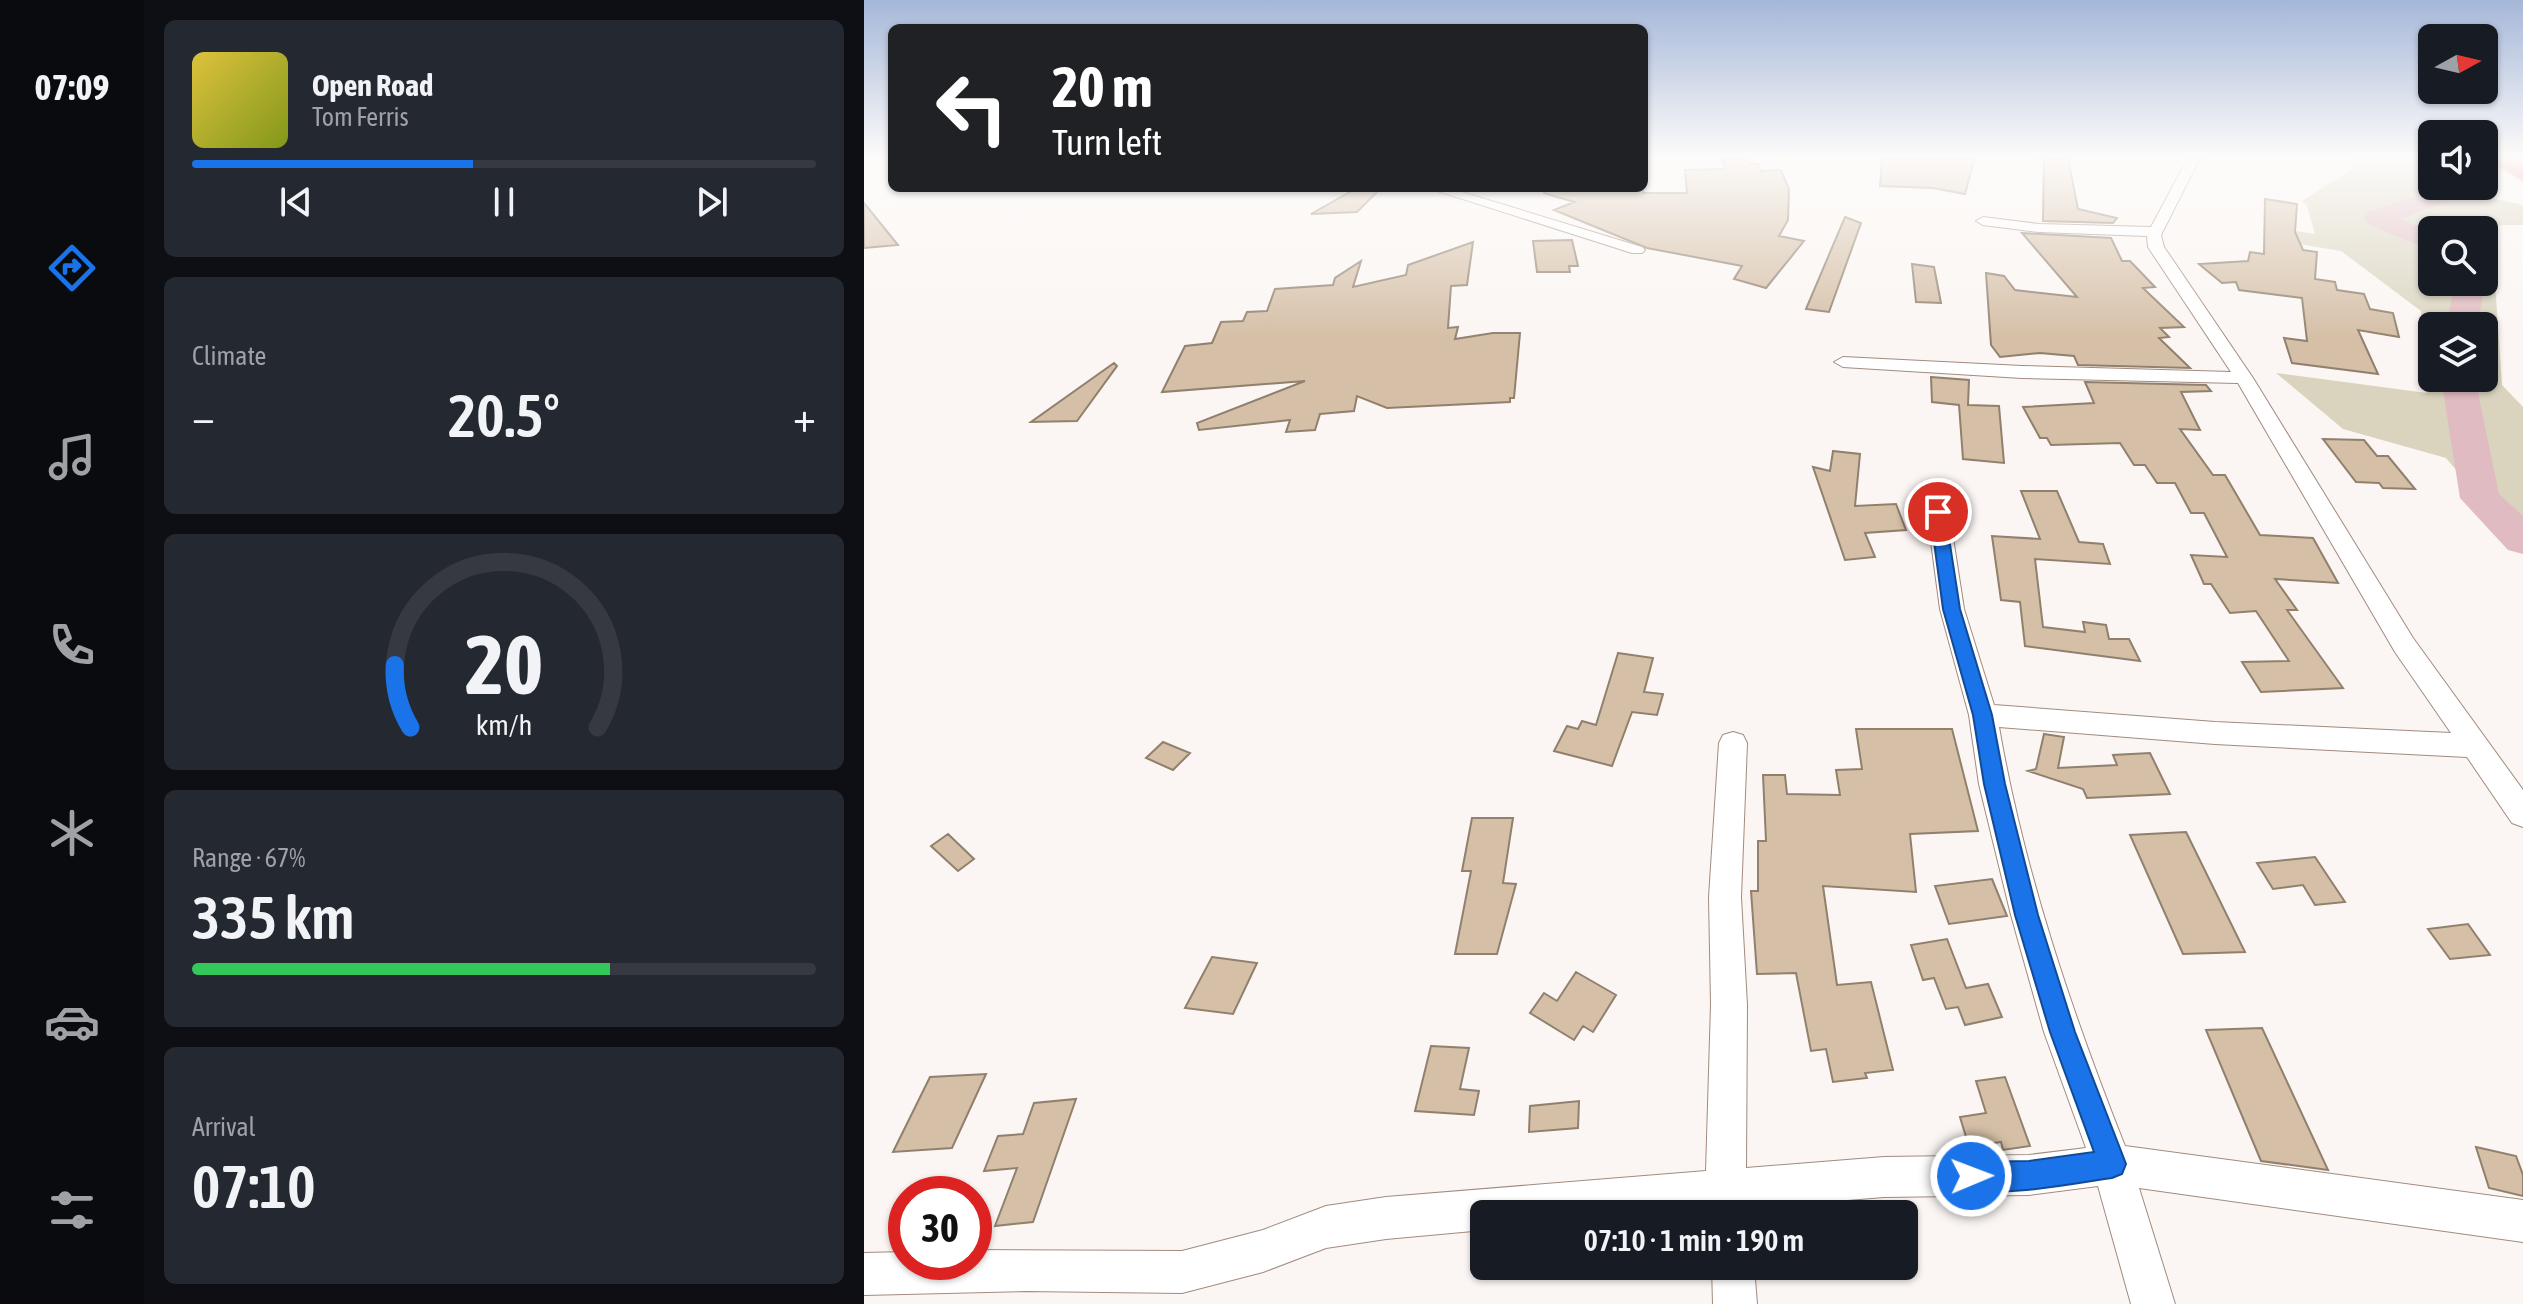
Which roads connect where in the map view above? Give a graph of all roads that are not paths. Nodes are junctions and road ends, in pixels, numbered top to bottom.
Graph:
1 (1536, 219) edge
2 (2163, 219) edge
3 (1983, 221) dead end
4 (2156, 232) junction
5 (1637, 250) dead end
6 (1843, 362) dead end
7 (2244, 378) junction
8 (1938, 512) dead end
9 (1983, 715) junction
10 (1733, 743) dead end
11 (2474, 746) junction
12 (2523, 814) edge
13 (2112, 1164) junction
14 (1729, 1200) edge
15 (1747, 1200) edge
16 (1470, 1214) edge
17 (2523, 1221) edge
18 (864, 1274) edge
19 (1734, 1280) edge
20 (1735, 1304) edge
21 (2153, 1304) edge

1 - 5 street
2 - 4 street
3 - 4 street
4 - 7 street
6 - 7 street
7 - 11 street
8 - 9 street
9 - 11 street
9 - 13 street
10 - 14 street
11 - 12 street
13 - 15 street
13 - 17 street
13 - 21 street
16 - 18 street
19 - 20 street

